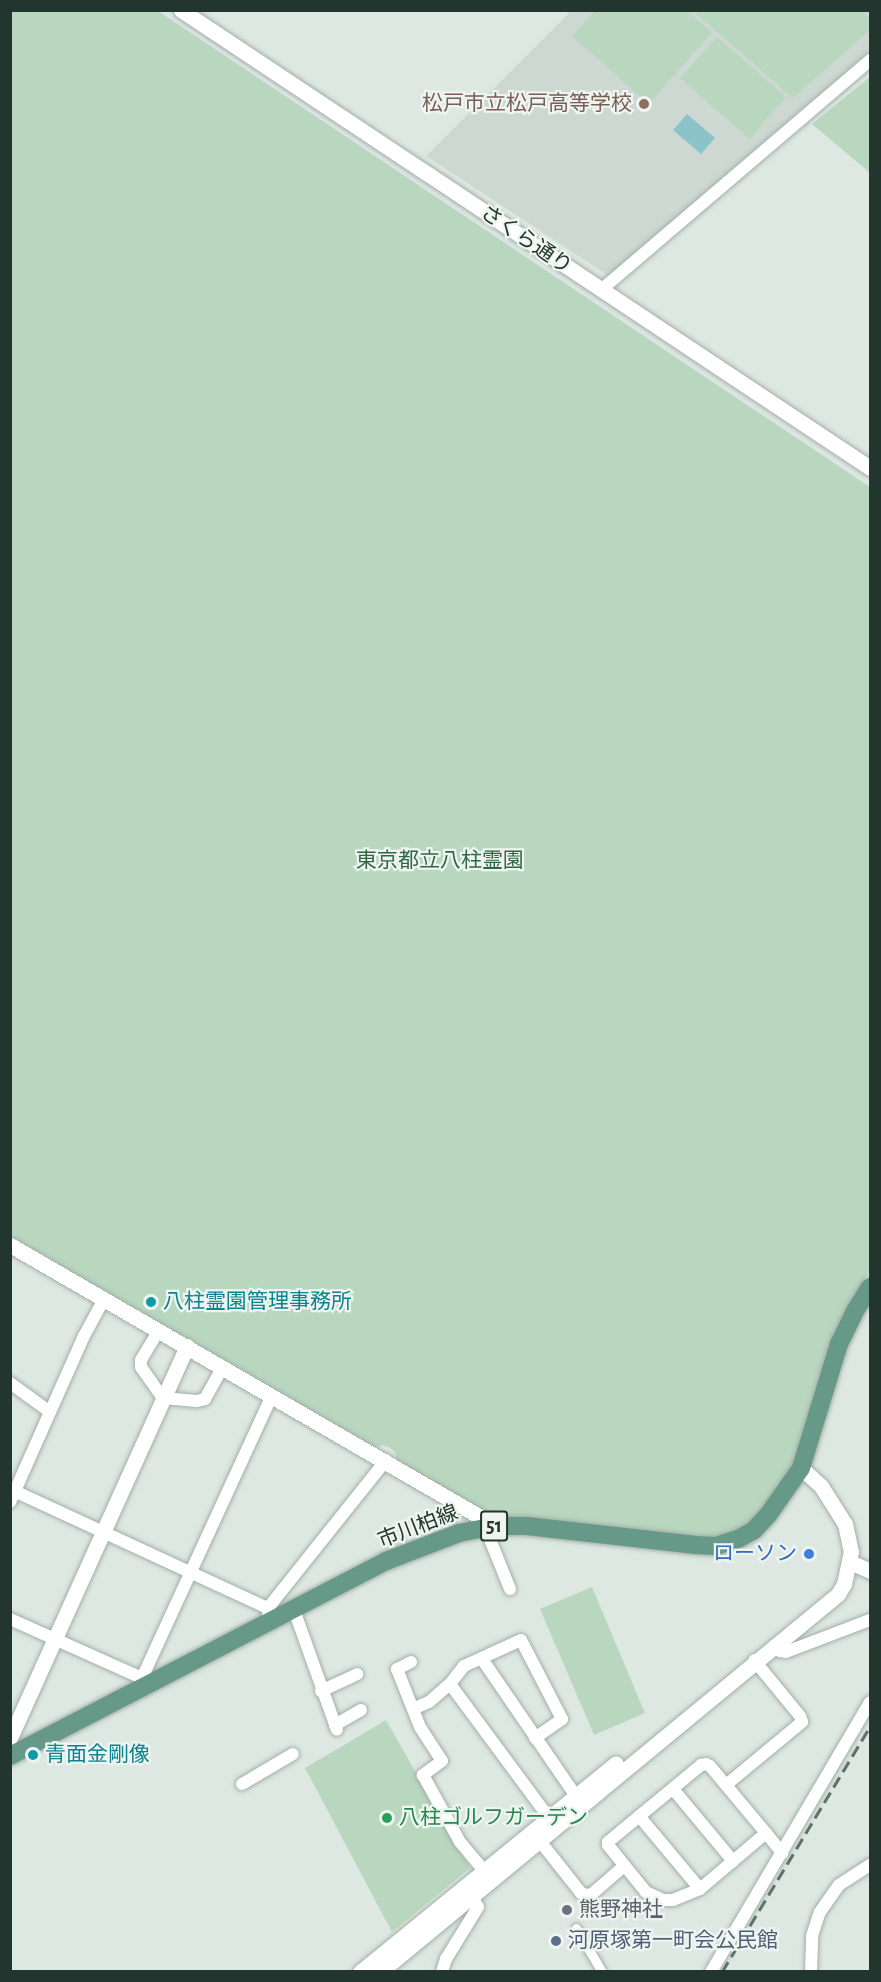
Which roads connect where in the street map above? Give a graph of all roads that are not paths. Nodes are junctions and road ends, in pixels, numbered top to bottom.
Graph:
1 (181, 10) edge
2 (870, 60) edge
3 (601, 290) junction
4 (870, 468) edge
5 (10, 1245) edge
6 (870, 1287) edge
7 (104, 1299) junction
8 (159, 1330) junction
9 (187, 1346) junction
10 (224, 1367) junction
11 (10, 1383) edge
12 (272, 1395) junction
13 (163, 1398) junction
14 (50, 1412) junction
15 (386, 1460) junction
16 (801, 1468) junction
17 (12, 1494) edge
18 (491, 1527) junction
19 (104, 1530) junction
20 (850, 1562) junction
21 (191, 1571) junction
22 (870, 1571) edge
23 (510, 1589) dead end
24 (294, 1610) junction
25 (268, 1615) junction
26 (10, 1619) edge
27 (870, 1620) edge
28 (55, 1639) junction
29 (775, 1645) junction
30 (482, 1659) junction
31 (754, 1660) junction
32 (411, 1662) dead end
33 (357, 1674) dead end
34 (141, 1684) junction
35 (450, 1684) junction
36 (321, 1691) junction
37 (870, 1702) edge
38 (413, 1709) junction
39 (361, 1710) dead end
40 (10, 1738) edge
41 (535, 1738) junction
42 (293, 1754) dead end
43 (10, 1756) edge
44 (242, 1784) dead end
45 (726, 1785) junction
46 (673, 1789) junction
47 (575, 1795) junction
48 (639, 1816) junction
49 (549, 1818) junction
50 (766, 1833) junction
51 (538, 1840) junction
52 (782, 1853) junction
53 (734, 1861) junction
54 (870, 1865) edge
55 (623, 1867) junction
56 (484, 1871) junction
57 (700, 1890) junction
58 (471, 1896) junction
59 (576, 1929) dead end
60 (360, 1971) edge
61 (380, 1971) edge
62 (442, 1971) edge
63 (602, 1971) edge
64 (711, 1971) edge
65 (811, 1971) edge

1 - 3 street, さくら通り
2 - 3 street
3 - 4 street, さくら通り
5 - 7 street
6 - 16 main road, 市川柏線 / 51
7 - 8 street
7 - 14 street
8 - 9 street
8 - 13 street
9 - 10 street
9 - 13 street
10 - 12 street
10 - 13 street
11 - 14 street
12 - 15 street
12 - 21 street
13 - 19 street
14 - 17 street
15 - 18 street
15 - 25 street
16 - 18 main road, 市川柏線 / 51
16 - 20 street
17 - 19 street
18 - 23 street
18 - 24 main road, 市川柏線 / 51
19 - 21 street
19 - 28 street
20 - 22 street
20 - 29 street
20 - 47 street
21 - 25 street
21 - 34 street
24 - 25 main road, 市川柏線 / 51
24 - 36 street
25 - 34 main road, 市川柏線 / 51
26 - 28 street
27 - 29 street
28 - 34 street
28 - 40 street
29 - 31 street
30 - 35 street
30 - 41 street
30 - 41 street
31 - 45 street
31 - 51 street
32 - 38 street
33 - 36 street
34 - 43 main road, 市川柏線 / 51
35 - 38 street
35 - 49 street
36 - 39 street
37 - 52 street
38 - 56 street
41 - 47 street
42 - 44 street
45 - 46 street
45 - 50 street
46 - 48 street
46 - 53 street
47 - 49 street
48 - 55 street
48 - 57 street
49 - 56 street
50 - 52 street
50 - 53 street
51 - 55 street
51 - 58 street
52 - 64 street
53 - 57 street
54 - 65 street
55 - 57 street
56 - 60 street
58 - 61 street
58 - 62 street
59 - 63 street

